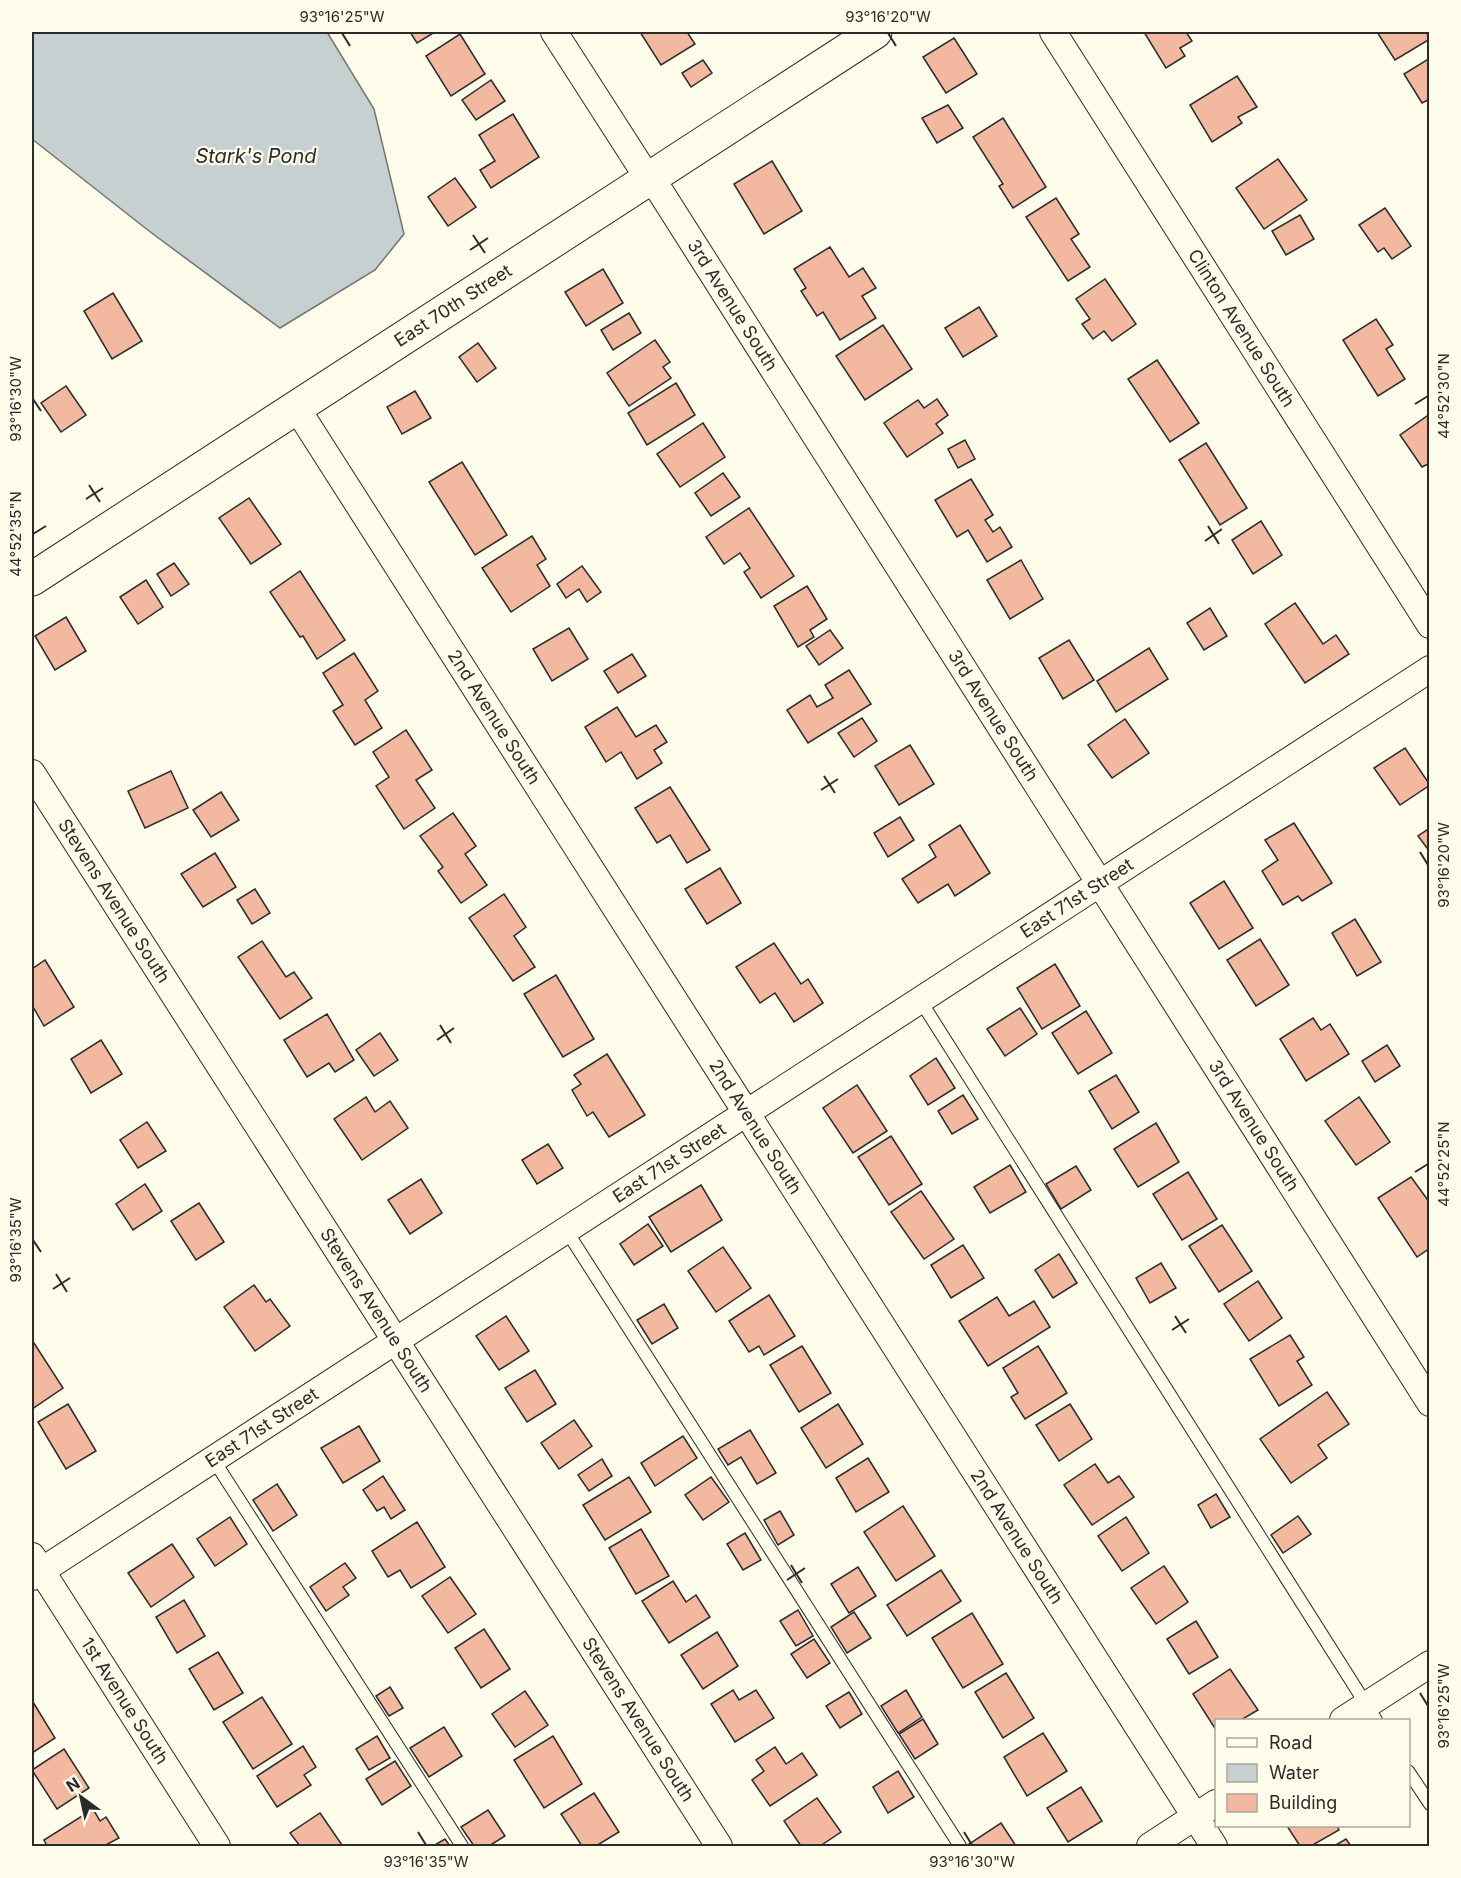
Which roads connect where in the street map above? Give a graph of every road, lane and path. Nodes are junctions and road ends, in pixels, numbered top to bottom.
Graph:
1 (554, 32) edge
2 (875, 32) edge
3 (1053, 32) edge
4 (651, 177) junction
5 (296, 408) junction
6 (32, 579) edge
7 (1430, 626) edge
8 (1430, 669) edge
9 (32, 773) edge
10 (1099, 884) junction
11 (920, 1000) junction
12 (746, 1113) junction
13 (566, 1230) junction
14 (395, 1341) junction
15 (1430, 1403) edge
16 (213, 1459) junction
17 (35, 1568) edge
18 (1430, 1664) edge
19 (1372, 1713) edge
20 (1347, 1719) edge
21 (1410, 1774) edge
22 (1215, 1804) edge
23 (1430, 1804) edge
24 (1195, 1817) junction
25 (218, 1846) edge
26 (462, 1846) edge
27 (719, 1846) edge
28 (960, 1846) edge
29 (1150, 1846) edge
30 (1214, 1846) edge

1 - 4 street, 3rd Avenue South
2 - 4 street, East 70th Street
3 - 7 street, Clinton Avenue South
4 - 5 street, East 70th Street
4 - 10 street, 3rd Avenue South
5 - 6 street, East 70th Street
5 - 12 street, 2nd Avenue South
8 - 10 street, East 71st Street
9 - 14 street, Stevens Avenue South
10 - 11 street, East 71st Street
10 - 15 street, 3rd Avenue South
11 - 12 street, East 71st Street
11 - 19 lane
12 - 13 street, East 71st Street
12 - 24 street, 2nd Avenue South
13 - 14 street, East 71st Street
13 - 28 lane
14 - 16 street, East 71st Street
14 - 27 street, Stevens Avenue South
16 - 17 street, East 71st Street
16 - 26 lane
17 - 25 street, 1st Avenue South
18 - 19 street
19 - 20 street
21 - 23 lane
22 - 24 street
24 - 29 street
24 - 30 street, 2nd Avenue South

